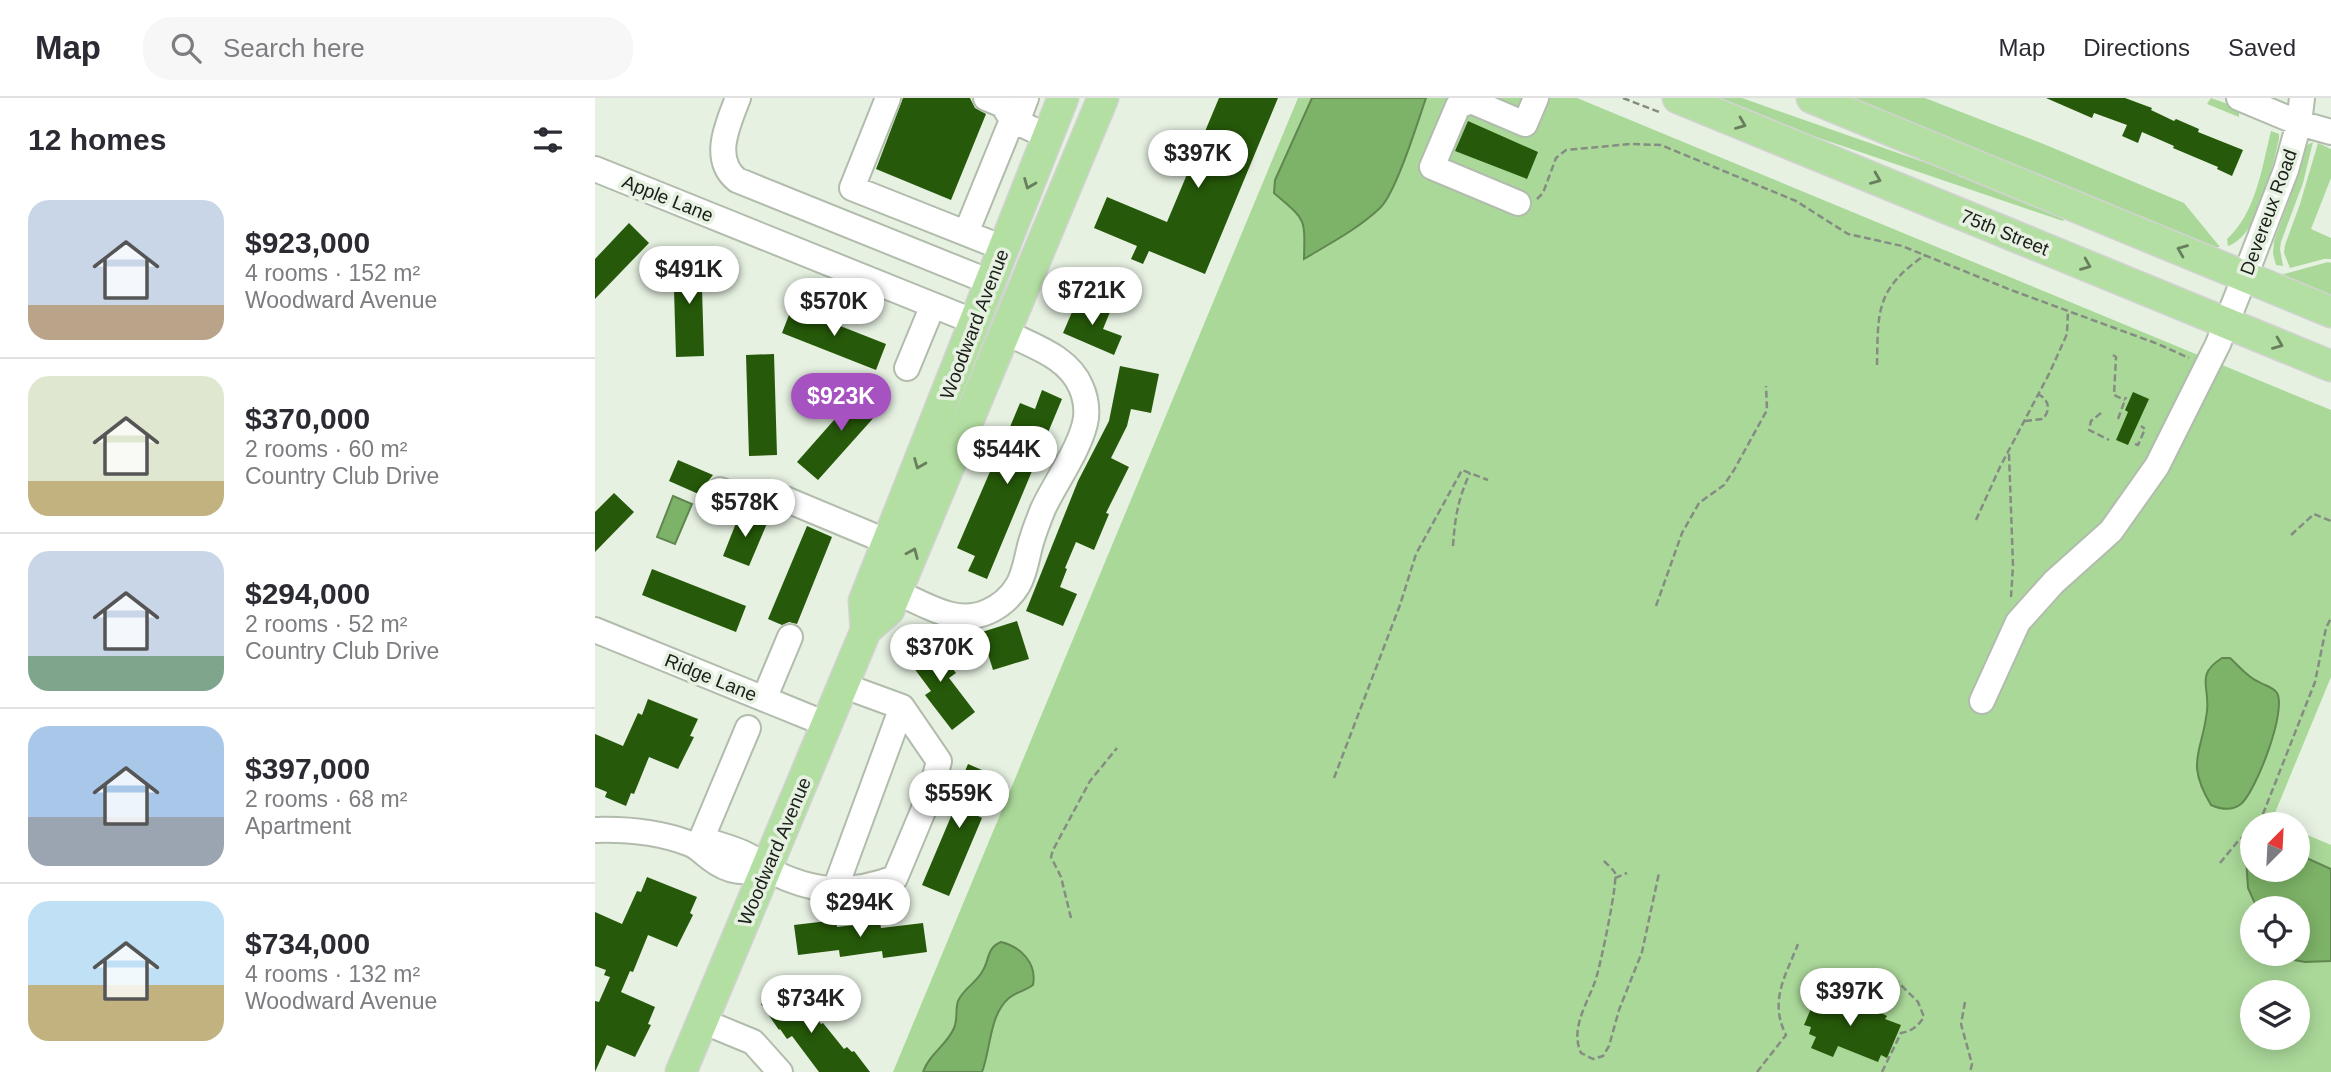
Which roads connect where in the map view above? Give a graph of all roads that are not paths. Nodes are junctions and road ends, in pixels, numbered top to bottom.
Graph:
1 (738, 98) edge
2 (888, 98) edge
3 (986, 98) edge
4 (1026, 98) edge
5 (1063, 98) edge
6 (1103, 98) edge
7 (1536, 98) edge
8 (1678, 98) edge
9 (1812, 98) edge
10 (2239, 98) edge
11 (2302, 98) edge
12 (1014, 121) junction
13 (2299, 123) junction
14 (2331, 132) edge
15 (1048, 136) junction
16 (598, 175) edge
17 (1518, 203) road end
18 (966, 233) junction
19 (1003, 248) junction
20 (2245, 276) junction
21 (990, 282) junction
22 (933, 305) junction
23 (2331, 312) edge
24 (975, 322) junction
25 (2225, 323) junction
26 (1005, 332) junction
27 (2331, 366) edge
28 (908, 368) dead end
29 (720, 491) dead end
30 (888, 542) junction
31 (896, 592) junction
32 (866, 629) junction
33 (595, 630) edge
34 (790, 637) dead end
35 (842, 684) junction
36 (764, 699) junction
37 (1982, 701) dead end
38 (902, 707) junction
39 (826, 724) junction
40 (748, 729) dead end
41 (595, 830) edge
42 (698, 847) junction
43 (767, 869) junction
44 (835, 889) junction
45 (702, 1021) junction
46 (768, 1066) edge
47 (681, 1072) edge

1 - 21 street
2 - 18 street
3 - 12 street
4 - 12 street
5 - 15 main road, Woodward Avenue
6 - 26 main road, Woodward Avenue
7 - 17 street
8 -> 25 main road, 75th Street
20 -> 9 main road
10 - 13 street
11 - 13 street, Devereux Road
12 - 15 street
12 - 18 street
13 - 14 street
13 - 20 street, Devereux Road
15 -> 19 main road, Woodward Avenue
16 - 22 street, Apple Lane
18 - 19 street
19 - 21 main road, Woodward Avenue
20 - 23 main road
20 - 25 street, Devereux Road
21 - 24 main road, Woodward Avenue
22 - 24 street, Apple Lane
22 - 28 street
24 -> 30 main road, Woodward Avenue
25 -> 27 main road, 75th Street
25 - 37 street, Devereux Road
31 -> 26 main road, Woodward Avenue
26 - 31 street
29 - 30 street
30 - 32 main road, Woodward Avenue
31 - 32 main road, Woodward Avenue
32 - 35 main road, Woodward Avenue
33 - 36 street, Ridge Lane
34 - 36 street
35 - 38 street
35 - 39 main road, Woodward Avenue
36 - 39 street, Ridge Lane
38 - 44 street
38 - 44 street
39 - 43 main road, Woodward Avenue
40 - 42 street
41 - 42 street
42 - 43 street
43 - 44 street
43 - 45 main road, Woodward Avenue
45 - 46 street
45 - 47 main road, Woodward Avenue

